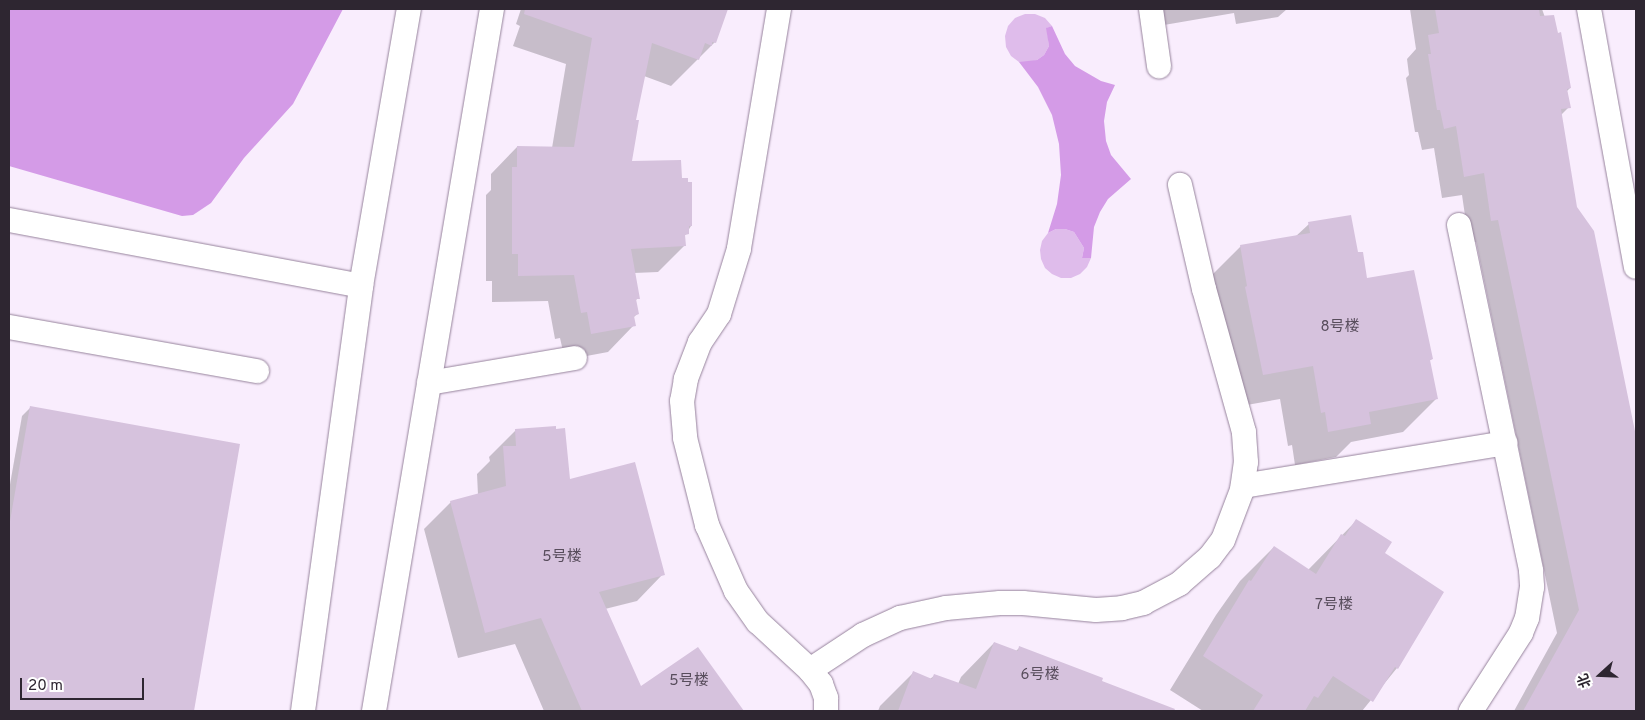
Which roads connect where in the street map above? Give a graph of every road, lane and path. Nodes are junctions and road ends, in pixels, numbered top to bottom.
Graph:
1 (409, 9) edge
2 (492, 9) edge
3 (779, 9) edge
4 (1151, 9) edge
5 (1589, 9) edge
6 (1158, 66) dead end
7 (1180, 185) dead end
8 (9, 222) edge
9 (1459, 224) dead end
10 (1636, 267) edge
11 (362, 286) junction
12 (9, 327) edge
13 (575, 358) dead end
14 (256, 371) dead end
15 (429, 383) junction
16 (1504, 443) junction
17 (1243, 486) junction
18 (810, 670) junction
19 (303, 711) edge
20 (374, 711) edge
21 (826, 711) edge
22 (1471, 711) edge

1 - 11 lane
2 - 15 lane
3 - 18 lane
4 - 6 lane
5 - 10 lane
7 - 17 lane
8 - 11 lane
9 - 16 lane
11 - 19 lane
12 - 14 lane
13 - 15 lane
15 - 20 lane
16 - 17 lane
16 - 22 lane
17 - 18 lane
18 - 21 lane

